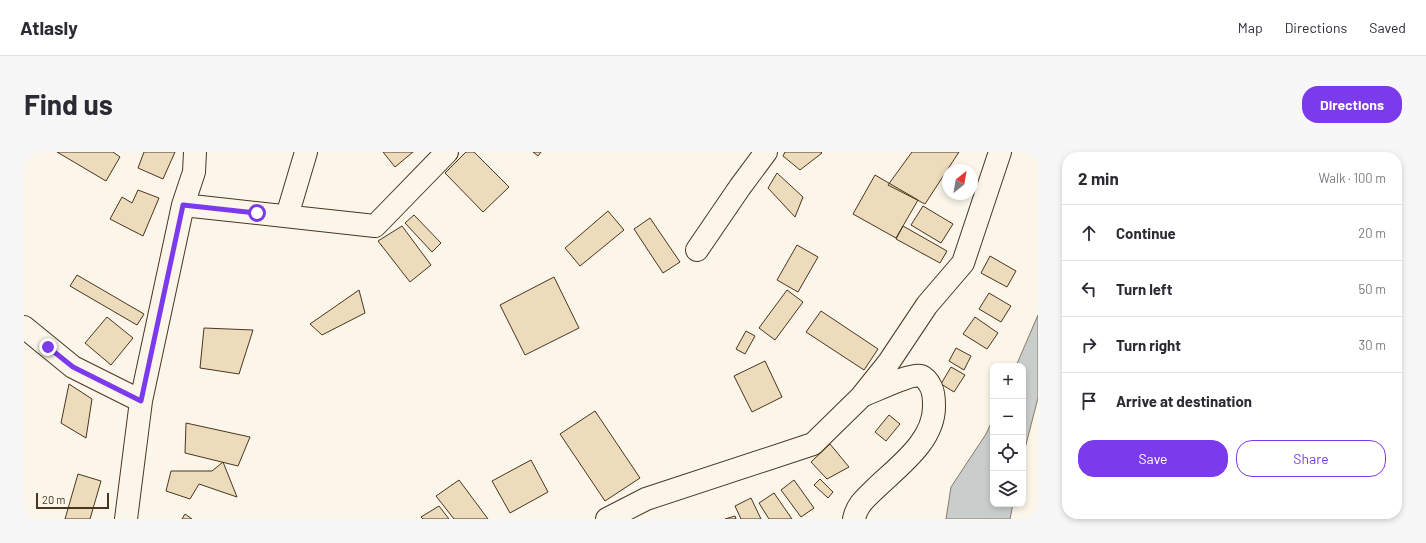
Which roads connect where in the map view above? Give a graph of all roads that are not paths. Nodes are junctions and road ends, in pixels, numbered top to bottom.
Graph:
1 (195, 152) edge
2 (306, 152) edge
3 (447, 152) edge
4 (766, 152) edge
5 (1000, 152) edge
6 (183, 205) junction
7 (287, 216) junction
8 (697, 250) dead end
9 (24, 327) edge
10 (861, 397) junction
11 (141, 401) junction
12 (126, 519) edge
13 (606, 519) edge
14 (854, 519) edge

1 - 6 street
2 - 7 street
3 - 7 street
4 - 8 street
5 - 10 street
6 - 7 street
6 - 11 street
9 - 11 street
10 - 13 street
10 - 14 street
11 - 12 street

